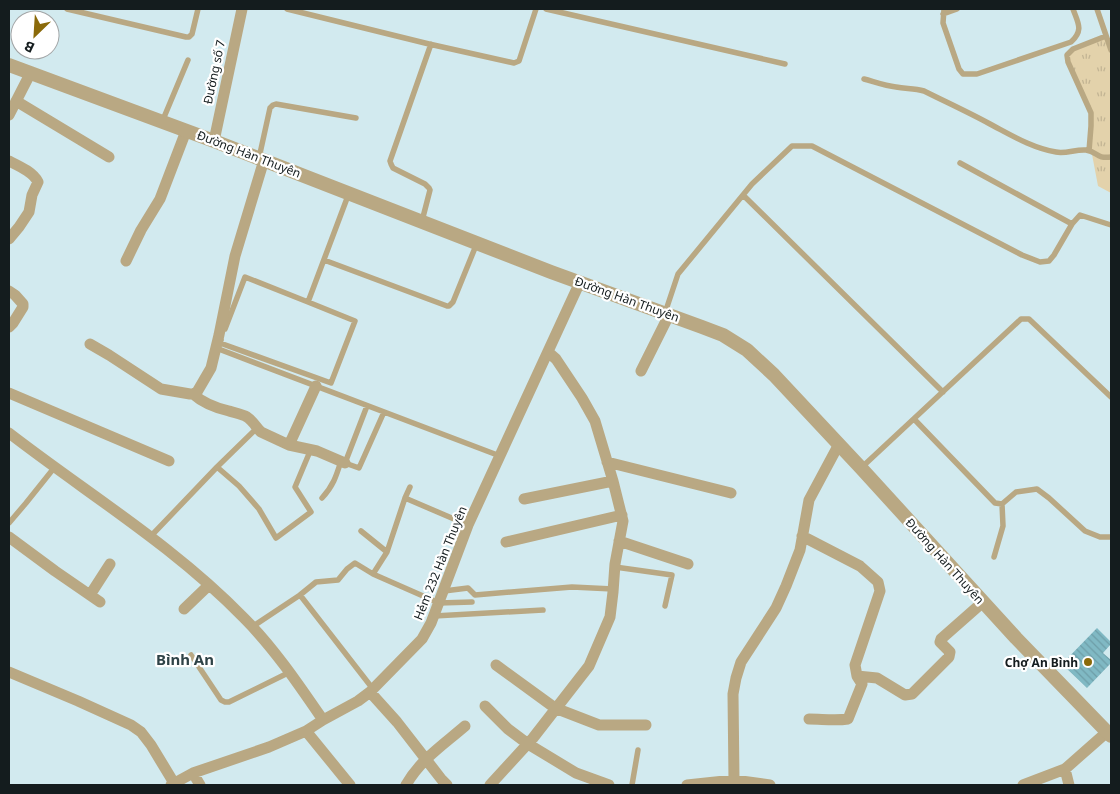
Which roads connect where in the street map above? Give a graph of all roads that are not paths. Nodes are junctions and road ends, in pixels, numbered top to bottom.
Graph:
1 (67, 9) edge
2 (198, 9) edge
3 (242, 9) edge
4 (287, 9) edge
5 (536, 9) edge
6 (546, 9) edge
7 (956, 9) edge
8 (1073, 9) edge
9 (1097, 9) edge
10 (943, 11) edge
11 (1106, 36) junction
12 (431, 44) junction
13 (1111, 50) edge
14 (188, 60) dead end
15 (785, 64) dead end
16 (9, 66) edge
17 (30, 74) junction
18 (864, 79) dead end
19 (12, 99) edge
20 (9, 115) edge
21 (356, 118) dead end
22 (162, 122) junction
23 (186, 131) junction
24 (214, 141) junction
25 (1089, 150) junction
26 (109, 157) dead end
27 (1111, 157) edge
28 (262, 159) junction
29 (9, 161) edge
30 (960, 163) dead end
31 (349, 193) junction
32 (743, 195) junction
33 (422, 221) junction
34 (1072, 224) junction
35 (1111, 226) edge
36 (9, 239) edge
37 (477, 243) junction
38 (324, 260) junction
39 (126, 261) dead end
40 (580, 282) junction
41 (9, 291) edge
42 (308, 302) junction
43 (667, 314) junction
44 (9, 327) edge
45 (90, 344) dead end
46 (216, 348) junction
47 (548, 352) junction
48 (641, 371) dead end
49 (316, 386) junction
50 (943, 392) junction
51 (9, 393) edge
52 (193, 394) junction
53 (1111, 397) edge
54 (368, 406) junction
55 (384, 412) junction
56 (914, 419) junction
57 (257, 428) junction
58 (9, 433) edge
59 (839, 444) junction
60 (289, 445) junction
61 (311, 449) junction
62 (500, 456) junction
63 (169, 461) dead end
64 (343, 462) junction
65 (607, 462) junction
66 (217, 467) junction
67 (54, 468) junction
68 (861, 468) junction
69 (613, 481) junction
70 (410, 487) dead end
71 (731, 493) dead end
72 (322, 498) dead end
73 (405, 498) junction
74 (524, 499) dead end
75 (1002, 504) junction
76 (622, 515) junction
77 (9, 523) edge
78 (468, 525) junction
79 (361, 531) dead end
80 (151, 536) junction
81 (802, 536) junction
82 (1111, 536) edge
83 (9, 537) edge
84 (619, 541) junction
85 (506, 542) dead end
86 (387, 552) junction
87 (994, 557) dead end
88 (110, 564) dead end
89 (688, 564) dead end
90 (615, 567) junction
91 (373, 574) junction
92 (209, 584) junction
93 (614, 589) junction
94 (444, 591) junction
95 (300, 595) junction
96 (90, 596) junction
97 (100, 602) dead end
98 (472, 602) dead end
99 (983, 602) junction
100 (439, 603) junction
101 (665, 606) dead end
102 (184, 609) dead end
103 (543, 610) dead end
104 (434, 616) junction
105 (252, 626) junction
106 (191, 655) dead end
107 (496, 665) dead end
108 (9, 672) edge
109 (290, 672) junction
110 (857, 676) junction
111 (372, 691) junction
112 (485, 706) dead end
113 (556, 708) junction
114 (809, 719) dead end
115 (323, 720) junction
116 (646, 725) dead end
117 (465, 726) dead end
118 (306, 731) junction
119 (1110, 732) edge
120 (528, 744) junction
121 (638, 750) dead end
122 (425, 759) junction
123 (1064, 769) junction
124 (193, 773) junction
125 (734, 780) junction
126 (172, 784) edge
127 (200, 785) edge
128 (350, 785) edge
129 (406, 785) edge
130 (447, 785) edge
131 (490, 785) edge
132 (609, 785) edge
133 (632, 785) edge
134 (687, 785) edge
135 (770, 785) edge
136 (1023, 785) edge
137 (1070, 785) edge

1 - 2 lane
3 - 24 street, Đường số 7
4 - 12 lane
5 - 12 lane
6 - 15 lane
7 - 10 lane
8 - 10 lane
9 - 11 lane
11 - 13 lane
11 - 25 lane
12 - 33 lane
14 - 22 lane
16 - 17 street, Đường Hàn Thuyên
17 - 19 street
17 - 22 street, Đường Hàn Thuyên
18 - 25 lane
19 - 20 street
19 - 26 street
21 - 28 lane
22 - 23 street, Đường Hàn Thuyên
23 - 24 street, Đường Hàn Thuyên
23 - 39 street
24 - 28 street, Đường Hàn Thuyên
25 - 27 lane
28 - 31 street, Đường Hàn Thuyên
28 - 46 street
29 - 36 street
30 - 34 lane
31 - 33 street, Đường Hàn Thuyên
31 - 38 lane
32 - 34 lane
32 - 43 lane
32 - 50 lane
33 - 37 street, Đường Hàn Thuyên
34 - 35 lane
37 - 38 lane
37 - 40 street, Đường Hàn Thuyên
38 - 42 lane
40 - 43 street, Đường Hàn Thuyên
40 - 47 street, Hẻm 232 Hàn Thuyên
41 - 44 street
42 - 42 lane
43 - 48 street
43 - 59 street, Đường Hàn Thuyên
45 - 52 street
46 - 49 lane
46 - 52 street
47 - 62 street, Hẻm 232 Hàn Thuyên
47 - 65 street
49 - 54 lane
49 - 60 street
50 - 53 lane
50 - 56 lane
51 - 63 street
52 - 57 street
54 - 55 lane
54 - 64 lane
55 - 62 lane
55 - 64 lane
56 - 68 lane
56 - 75 lane
57 - 60 street
57 - 66 lane
58 - 67 street
59 - 68 street, Đường Hàn Thuyên
59 - 81 street
60 - 61 street
61 - 64 street
61 - 66 lane
62 - 78 street, Hẻm 232 Hàn Thuyên
64 - 72 lane
65 - 69 street
65 - 71 street
66 - 80 lane
67 - 77 lane
67 - 80 street
68 - 99 street, Đường Hàn Thuyên
69 - 74 street
69 - 76 street
70 - 73 lane
73 - 78 lane
73 - 86 lane
75 - 82 lane
75 - 87 lane
76 - 84 street
76 - 85 street
78 - 94 street, Hẻm 232 Hàn Thuyên
79 - 86 lane
80 - 92 street
81 - 110 street
81 - 125 street
83 - 96 street
84 - 89 street
84 - 90 street
86 - 91 lane
88 - 96 street
90 - 93 street
90 - 101 lane
91 - 95 lane
91 - 100 lane
92 - 102 street
92 - 105 street
93 - 94 lane
93 - 113 street
94 - 100 street, Hẻm 232 Hàn Thuyên
95 - 105 lane
95 - 111 lane
96 - 97 street
98 - 100 lane
99 - 110 street
99 - 119 street, Đường Hàn Thuyên
100 - 104 street, Hẻm 232 Hàn Thuyên
103 - 104 lane
104 - 111 street, Hẻm 232 Hàn Thuyên
105 - 109 street
106 - 109 lane
107 - 113 street
108 - 126 street
109 - 115 street
110 - 114 street
111 - 115 street, Hẻm 232 Hàn Thuyên
111 - 122 street
112 - 120 street
113 - 116 street
113 - 120 street
115 - 118 street, Hẻm 232 Hàn Thuyên
117 - 122 street
118 - 124 street, Hẻm 232 Hàn Thuyên
118 - 128 street
119 - 123 street
120 - 131 street
120 - 132 street
121 - 133 lane
122 - 129 street
122 - 130 street
123 - 136 street
123 - 137 street
124 - 126 street, Hẻm 232 Hàn Thuyên
124 - 127 street
125 - 134 street
125 - 135 street

